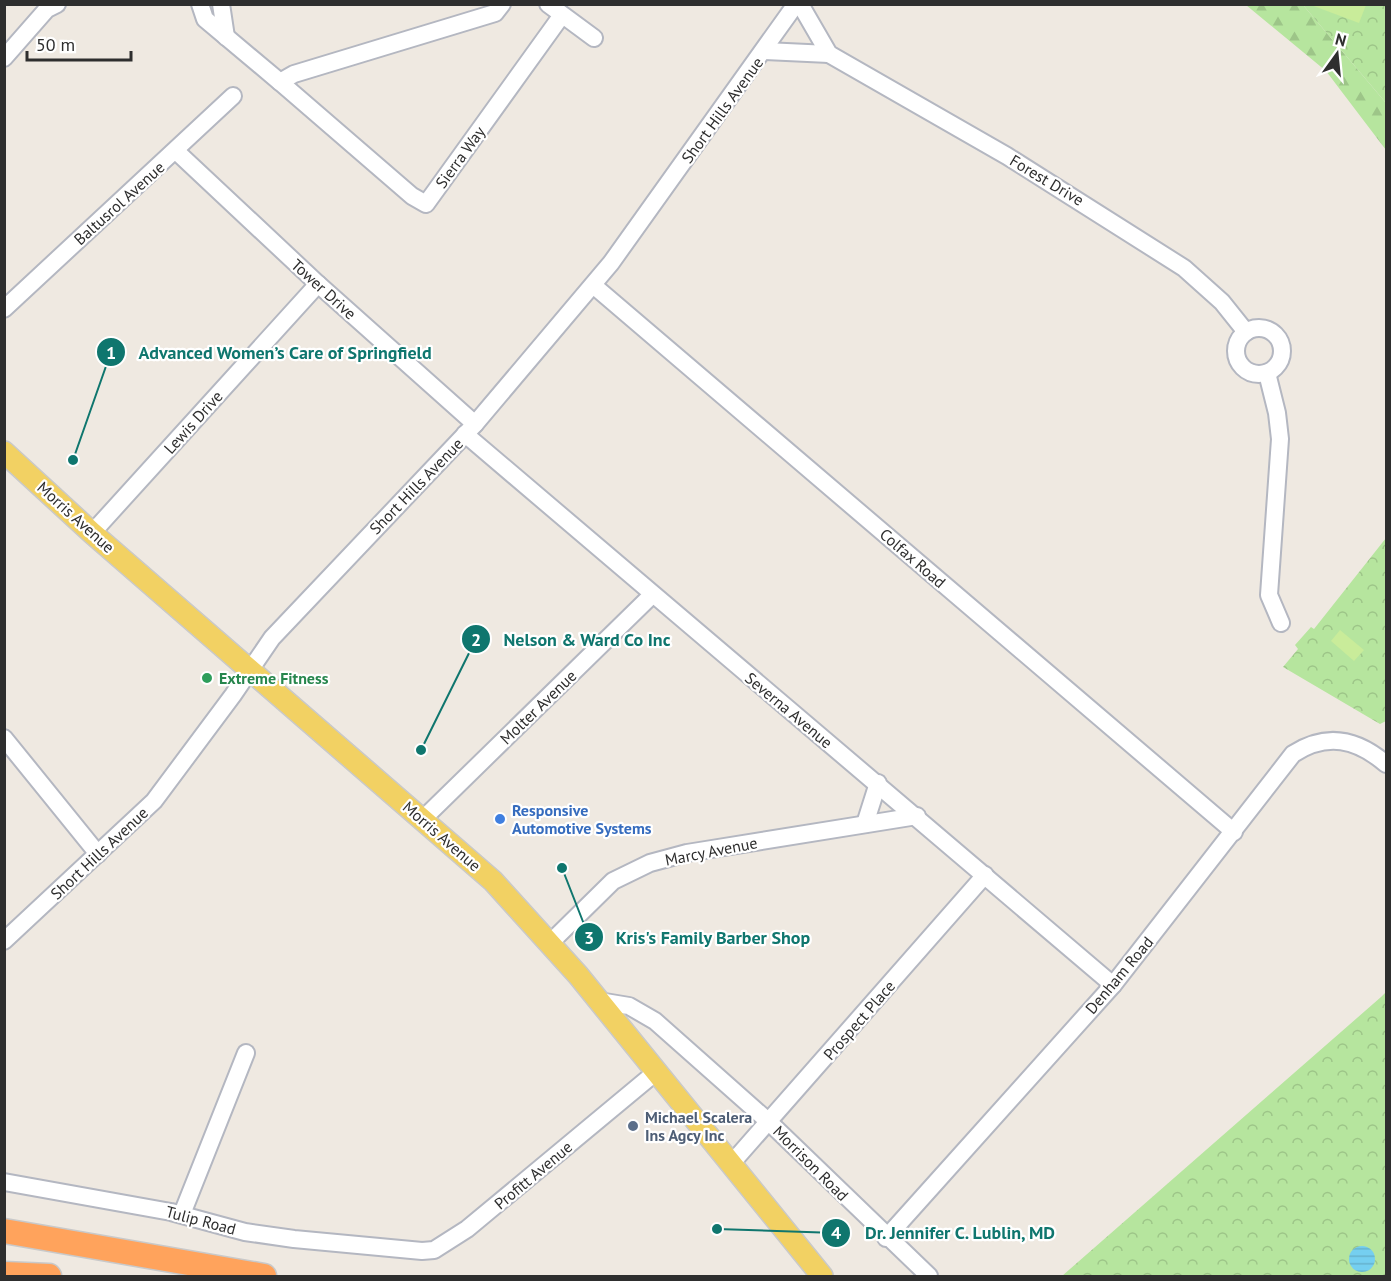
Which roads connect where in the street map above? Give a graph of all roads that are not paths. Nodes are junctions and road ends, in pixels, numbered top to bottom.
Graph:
1 (57, 4) edge
2 (200, 4) edge
3 (221, 4) edge
4 (502, 4) edge
5 (548, 4) edge
6 (798, 4) edge
7 (562, 15) junction
8 (226, 37) junction
9 (594, 38) dead end
10 (765, 51) junction
11 (829, 54) junction
12 (4, 58) edge
13 (280, 82) junction
14 (233, 96) dead end
15 (176, 151) junction
16 (318, 284) junction
17 (593, 285) junction
18 (4, 309) edge
19 (1246, 332) junction
20 (1267, 373) junction
21 (470, 429) junction
22 (4, 452) edge
23 (92, 533) junction
24 (652, 595) junction
25 (1281, 623) dead end
26 (250, 668) junction
27 (4, 738) edge
28 (1386, 764) edge
29 (878, 783) junction
30 (917, 816) junction
31 (423, 819) junction
32 (865, 824) junction
33 (1234, 832) junction
34 (98, 854) junction
35 (985, 875) junction
36 (4, 940) edge
37 (550, 943) junction
38 (1113, 985) junction
39 (599, 1001) junction
40 (246, 1053) dead end
41 (656, 1072) junction
42 (769, 1122) junction
43 (731, 1164) junction
44 (4, 1182) edge
45 (182, 1214) junction
46 (4, 1231) edge
47 (886, 1238) junction
48 (399, 1250) joint
49 (4, 1274) edge
50 (49, 1276) edge
51 (264, 1276) edge
52 (822, 1276) edge
53 (929, 1276) edge

1 - 12 street
2 - 8 street
3 - 8 street
4 - 13 street
5 - 7 street
6 - 10 street, Short Hills Avenue
6 - 11 street
7 - 9 street
7 - 13 street, Sierra Way
8 - 13 street
10 - 11 street, Forest Drive
10 - 17 street, Short Hills Avenue
11 - 19 street, Forest Drive
14 - 15 street, Baltusrol Avenue
15 - 16 street, Tower Drive
15 - 18 street, Baltusrol Avenue
16 - 21 street, Tower Drive
16 - 23 street, Lewis Drive
17 - 21 street, Short Hills Avenue
17 - 33 street, Colfax Road
19 - 20 street
19 - 20 street
20 - 25 street
21 - 24 street, Severna Avenue
21 - 26 street, Short Hills Avenue
22 - 23 main road, Morris Avenue
23 - 26 main road, Morris Avenue
24 - 29 street, Severna Avenue
24 - 31 street, Molter Avenue
26 - 31 main road, Morris Avenue
26 - 34 street, Short Hills Avenue
27 - 34 street
28 - 33 street, Denham Road
29 - 30 street, Severna Avenue
29 - 32 street
30 - 32 street, Marcy Avenue
30 - 35 street, Severna Avenue
31 - 37 main road, Morris Avenue
32 - 37 street, Marcy Avenue
33 - 38 street, Denham Road
34 - 36 street, Short Hills Avenue
35 - 38 street, Severna Avenue
35 - 42 street, Prospect Place
37 - 39 main road, Morris Avenue
38 - 47 street, Denham Road
39 - 41 main road, Morris Avenue
39 - 42 street, Morrison Road
40 - 45 street
41 - 43 main road, Morris Avenue
41 - 48 street, Profitt Avenue
42 - 43 street, Prospect Place
42 - 47 street, Morrison Road
43 - 52 main road, Morris Avenue
44 - 45 street, Tulip Road
45 - 48 street, Tulip Road
46 - 51 highway
47 - 53 street, Morrison Road
49 - 50 highway

